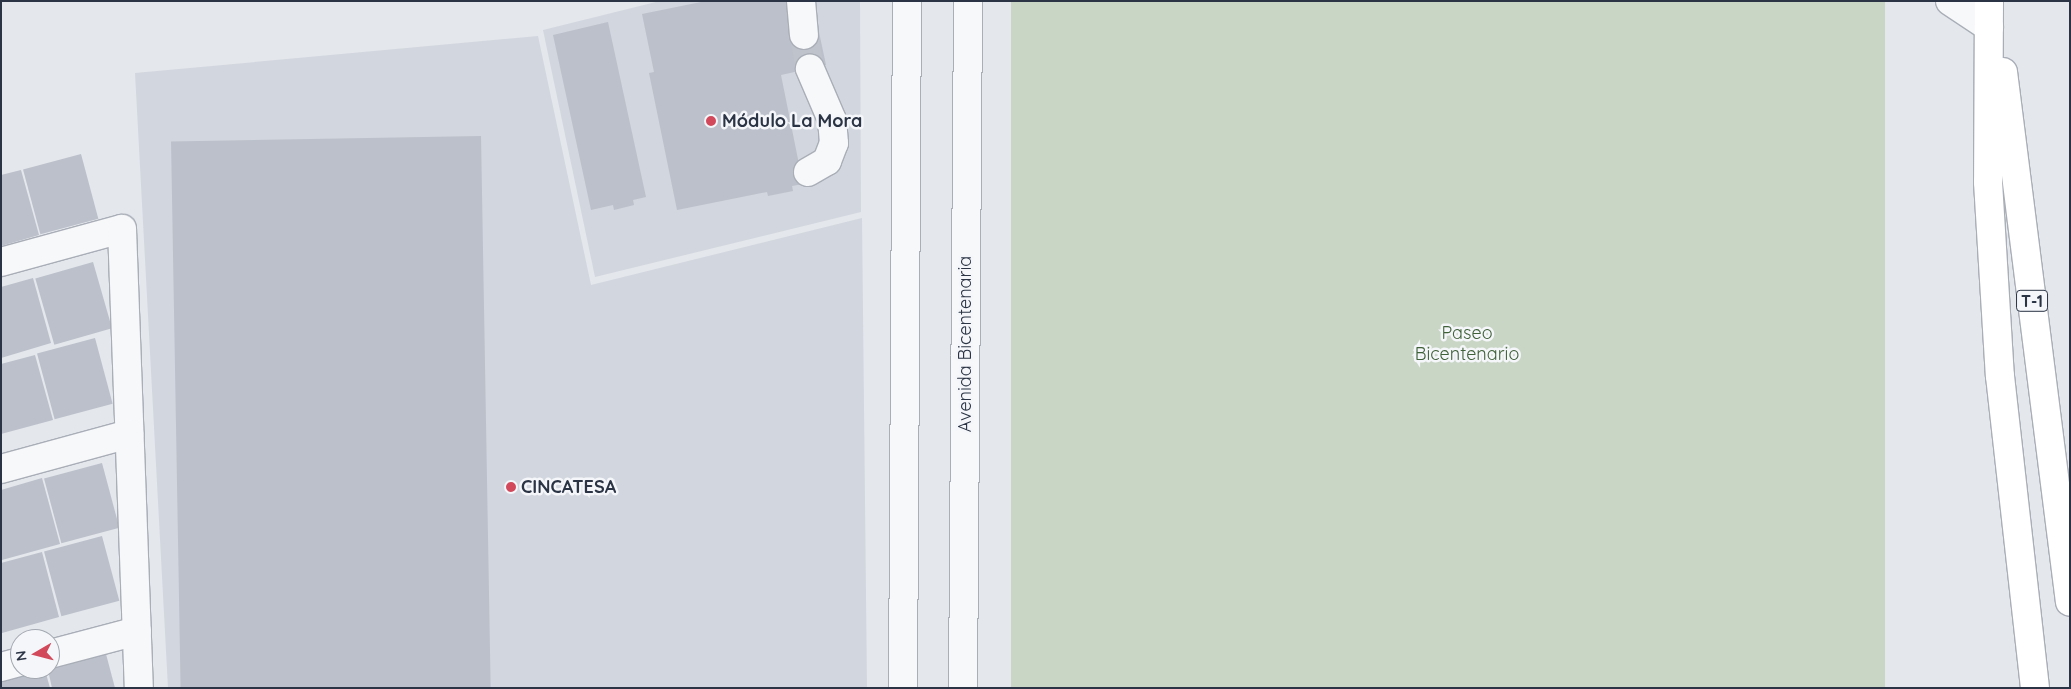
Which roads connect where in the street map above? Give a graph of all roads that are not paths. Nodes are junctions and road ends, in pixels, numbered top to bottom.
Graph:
1 (801, 1) edge
2 (907, 1) edge
3 (968, 1) edge
4 (1950, 1) edge
5 (1990, 10) edge
6 (804, 35) tunnel mouth
7 (810, 69) tunnel mouth
8 (808, 172) dead end
9 (1, 262) edge
10 (129, 434) junction
11 (1, 469) edge
12 (2070, 602) edge
13 (137, 631) junction
14 (60, 651) edge
15 (139, 688) edge
16 (903, 688) edge
17 (963, 688) edge
18 (2035, 688) edge

1 - 6 street
2 - 16 street
3 - 17 street, Avenida Bicentenaria
4 - 5 street
5 - 12 highway, T-1
5 - 18 highway
7 - 8 street
9 - 10 street
10 - 11 street
10 - 13 street
13 - 14 street
13 - 15 street

